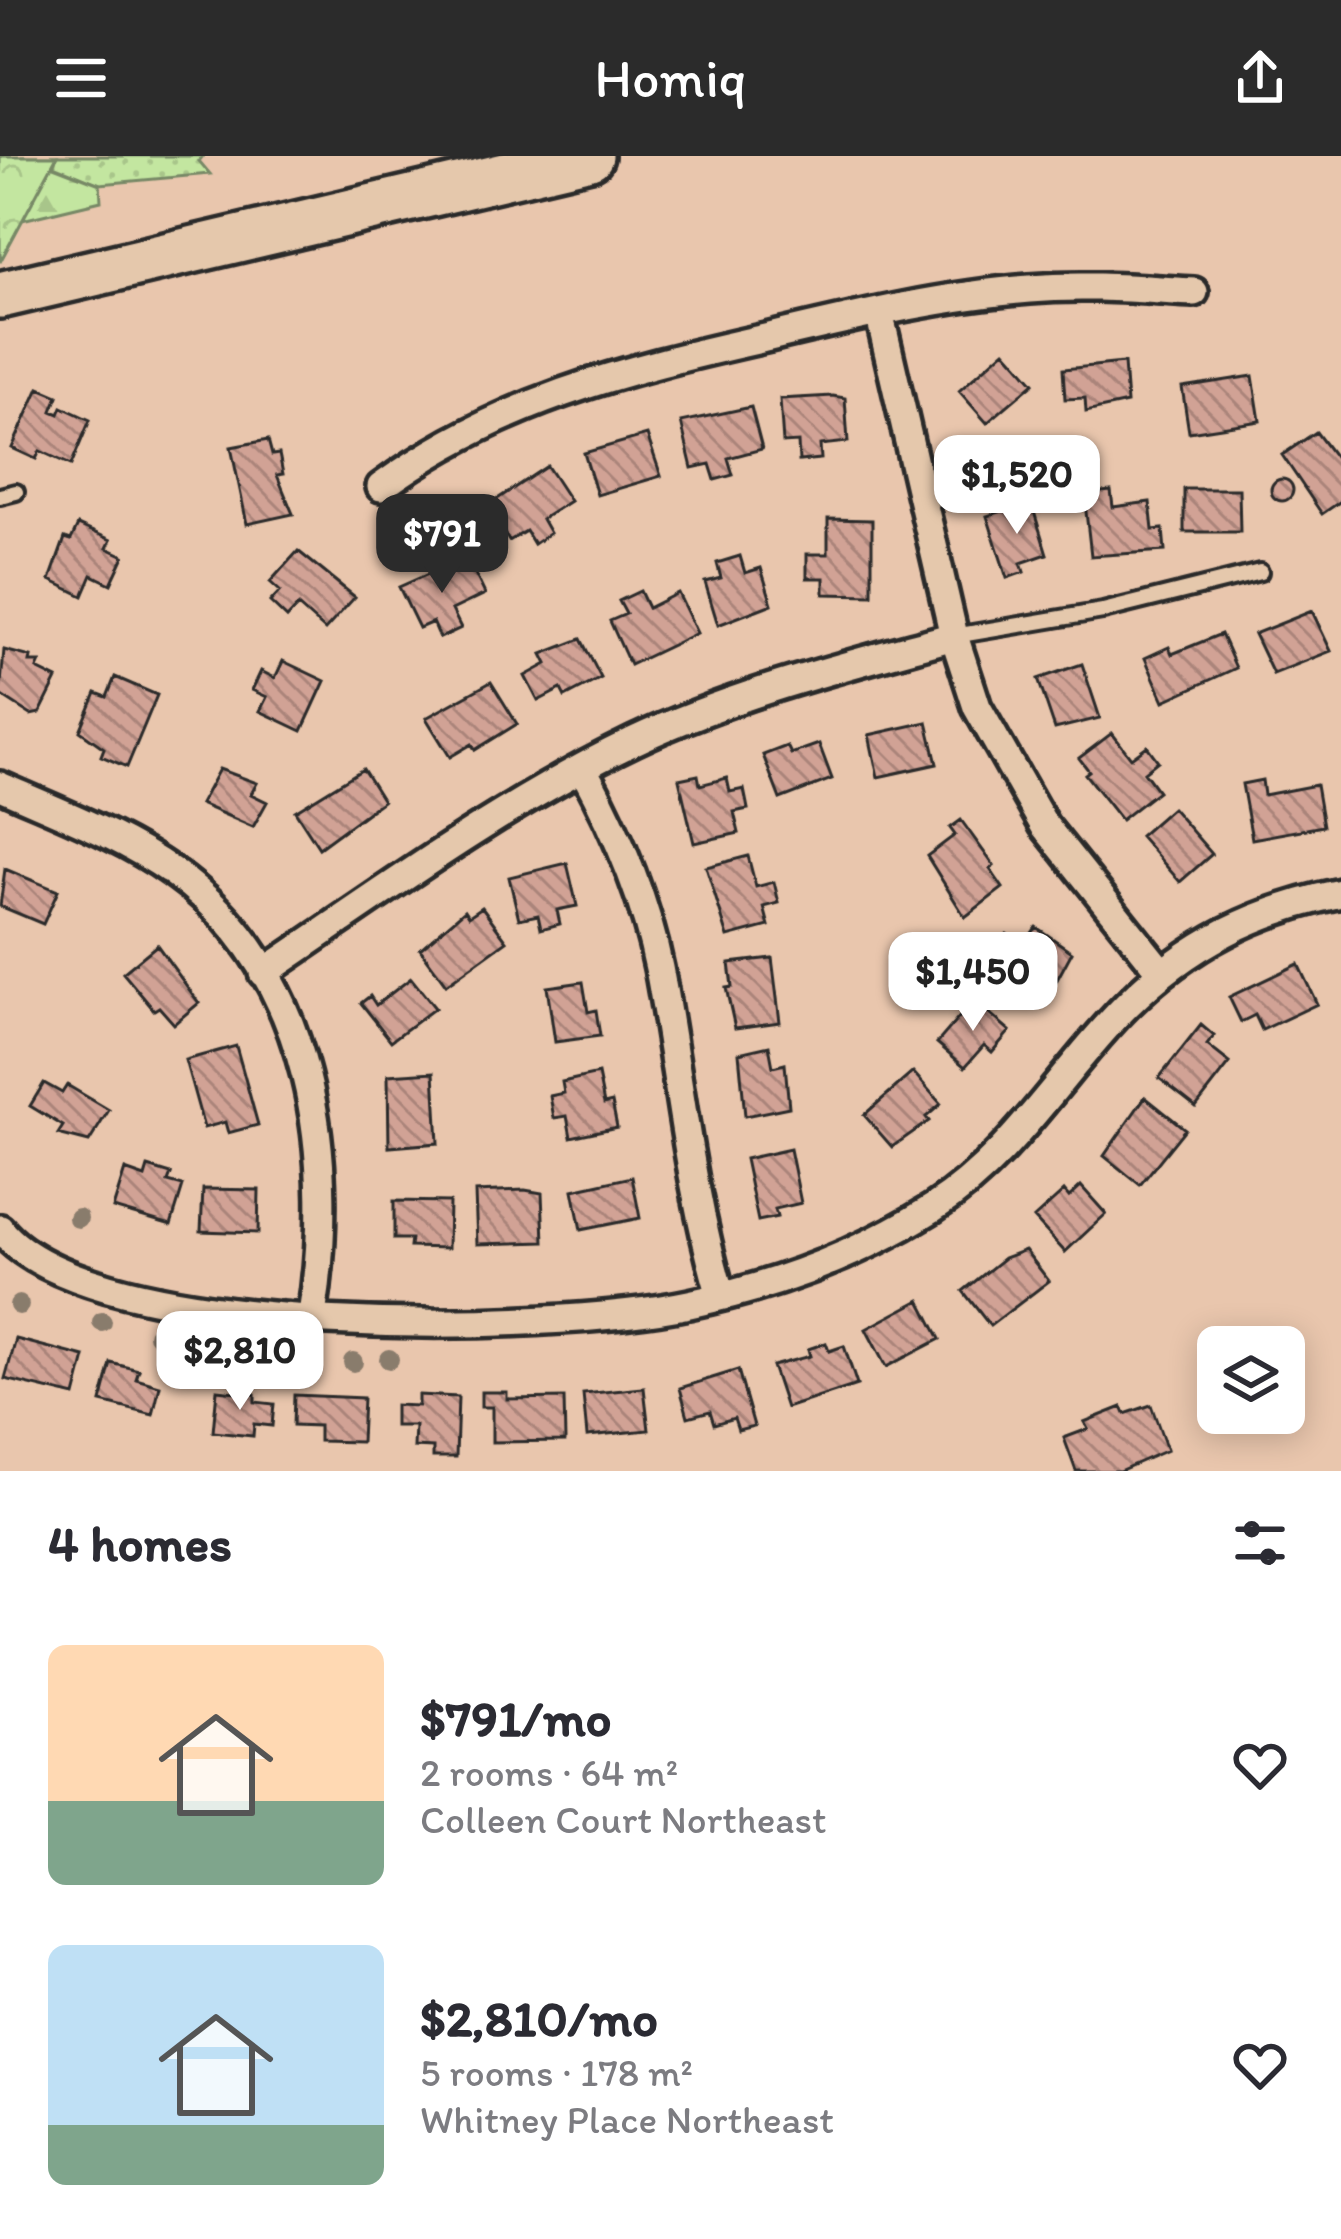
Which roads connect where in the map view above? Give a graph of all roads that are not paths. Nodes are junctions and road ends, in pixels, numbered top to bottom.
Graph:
1 (590, 156) edge
2 (1194, 292) dead end
3 (0, 295) edge
4 (879, 312) junction
5 (381, 487) dead end
6 (16, 492) dead end
7 (0, 496) edge
8 (1260, 572) dead end
9 (954, 636) junction
10 (583, 769) junction
11 (0, 786) edge
12 (1341, 893) edge
13 (263, 973) junction
14 (1162, 973) junction
15 (0, 1229) edge
16 (722, 1296) junction
17 (311, 1322) junction

1 - 3 main road
2 - 4 street
4 - 5 street
4 - 9 street
6 - 7 lane
8 - 9 lane
9 - 10 street
9 - 14 street
10 - 13 street
10 - 16 street
11 - 13 street
12 - 14 street
13 - 17 street
14 - 16 street
15 - 17 street
16 - 17 street

